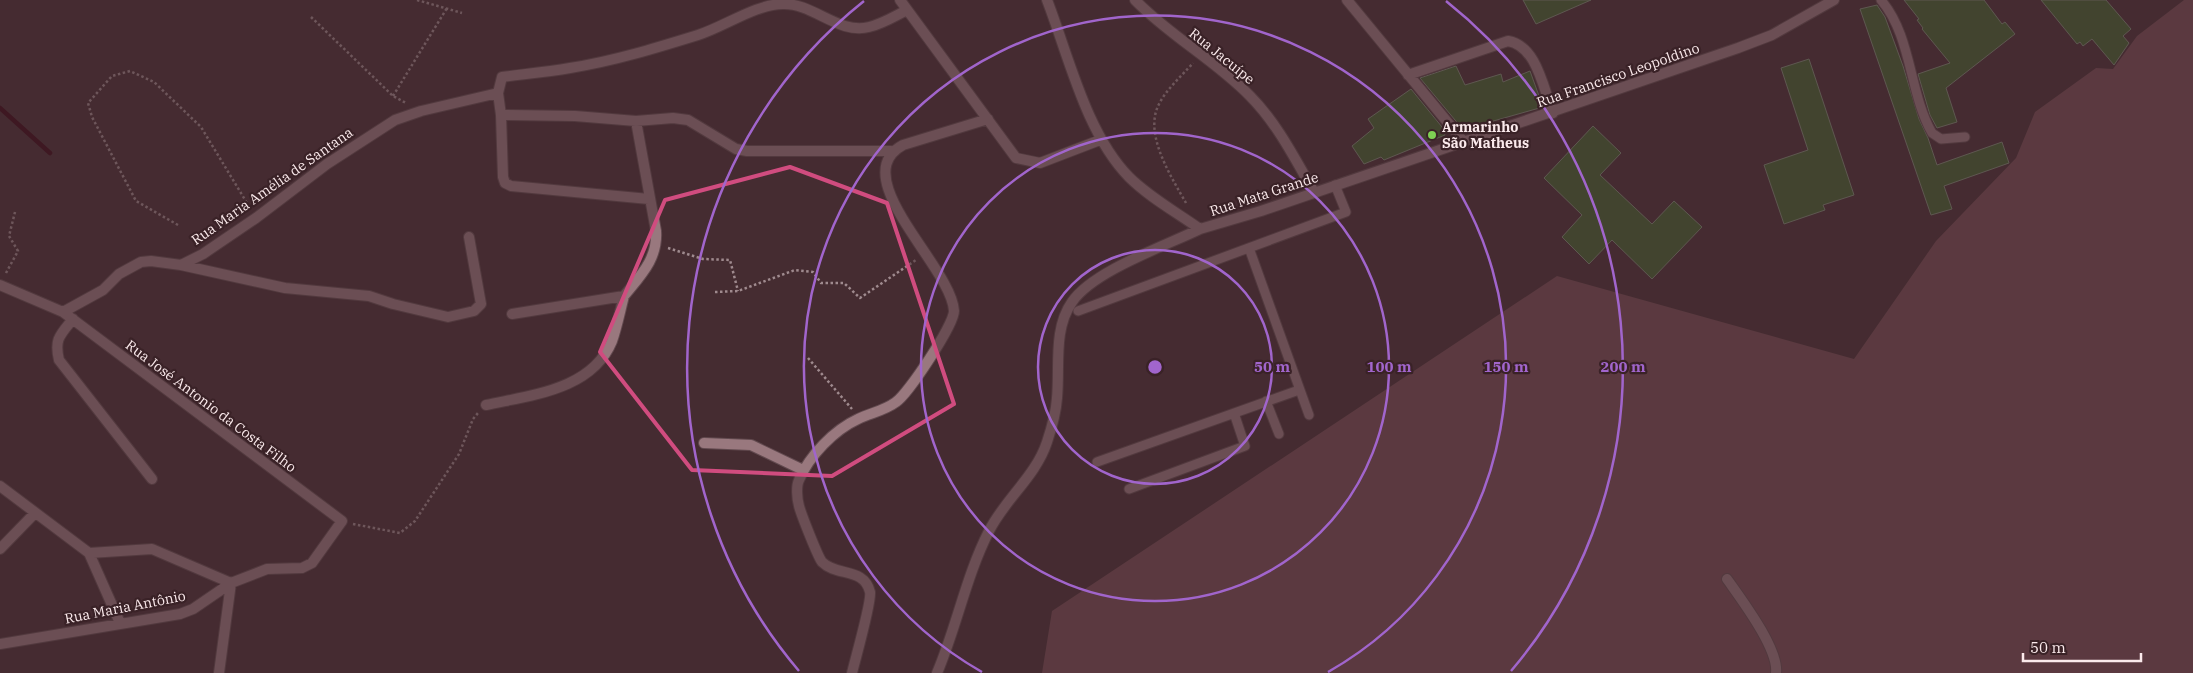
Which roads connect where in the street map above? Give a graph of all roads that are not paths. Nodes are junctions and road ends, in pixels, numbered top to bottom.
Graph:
1 (900, 0) edge
2 (1047, 0) edge
3 (1135, 0) edge
4 (1347, 0) edge
5 (1834, 0) edge
6 (1881, 0) edge
7 (907, 10) junction
8 (1408, 75) junction
9 (498, 93) junction
10 (1553, 113) junction
11 (501, 115) junction
12 (988, 120) junction
13 (636, 121) junction
14 (1965, 137) dead end
15 (1100, 140) junction
16 (1463, 141) junction
17 (891, 151) junction
18 (1336, 185) junction
19 (1314, 192) junction
20 (649, 199) junction
21 (1200, 229) junction
22 (469, 237) dead end
23 (1249, 248) junction
24 (181, 265) junction
25 (0, 285) edge
26 (624, 296) junction
27 (63, 312) junction
28 (1078, 312) dead end
29 (512, 314) dead end
30 (73, 319) junction
31 (1299, 390) junction
32 (1266, 401) junction
33 (486, 405) road end
34 (1234, 413) junction
35 (1309, 415) dead end
36 (1279, 434) dead end
37 (704, 443) dead end
38 (1097, 462) dead end
39 (803, 470) junction
40 (152, 479) dead end
41 (0, 486) edge
42 (1129, 489) dead end
43 (35, 513) junction
44 (342, 521) joint
45 (0, 549) edge
46 (89, 553) junction
47 (1727, 578) dead end
48 (231, 583) junction
49 (120, 623) junction
50 (0, 644) edge
51 (219, 673) edge
52 (852, 673) edge
53 (937, 673) edge
54 (1776, 673) edge

1 - 7 street
2 - 15 street, Rua Mata Grande
3 - 19 street, Rua Jacuípe
4 - 8 street
5 - 10 street, Rua Francisco Leopoldino
6 - 14 lane
7 - 9 street
7 - 12 street
8 - 10 street
8 - 16 street
9 - 11 street
9 - 24 street, Rua Maria Amélia de Santana
10 - 16 street, Rua Francisco Leopoldino
11 - 13 street
11 - 20 street
12 - 15 street
12 - 17 street
13 - 17 street
13 - 20 street
15 - 21 street, Rua Mata Grande
16 - 18 street, Rua Mata Grande
17 - 39 street
18 - 19 street, Rua Mata Grande
18 - 23 lane
19 - 21 street, Rua Mata Grande
20 - 26 street
21 - 53 street
22 - 24 street
23 - 28 lane
23 - 31 lane
24 - 27 street
25 - 27 street
26 - 29 street
26 - 33 street
27 - 30 street, Rua José Antonio da Costa Filho
30 - 40 street
30 - 44 street, Rua José Antonio da Costa Filho
31 - 32 lane
31 - 35 lane
32 - 34 lane
32 - 36 lane
34 - 38 lane
34 - 42 lane
37 - 39 street
39 - 52 street
41 - 43 street
43 - 45 street
43 - 46 street
44 - 48 street, Rua Maria Antônio
46 - 48 street
46 - 49 street
47 - 54 street
48 - 49 street, Rua Maria Antônio
48 - 51 street
49 - 50 street, Rua Maria Antônio

